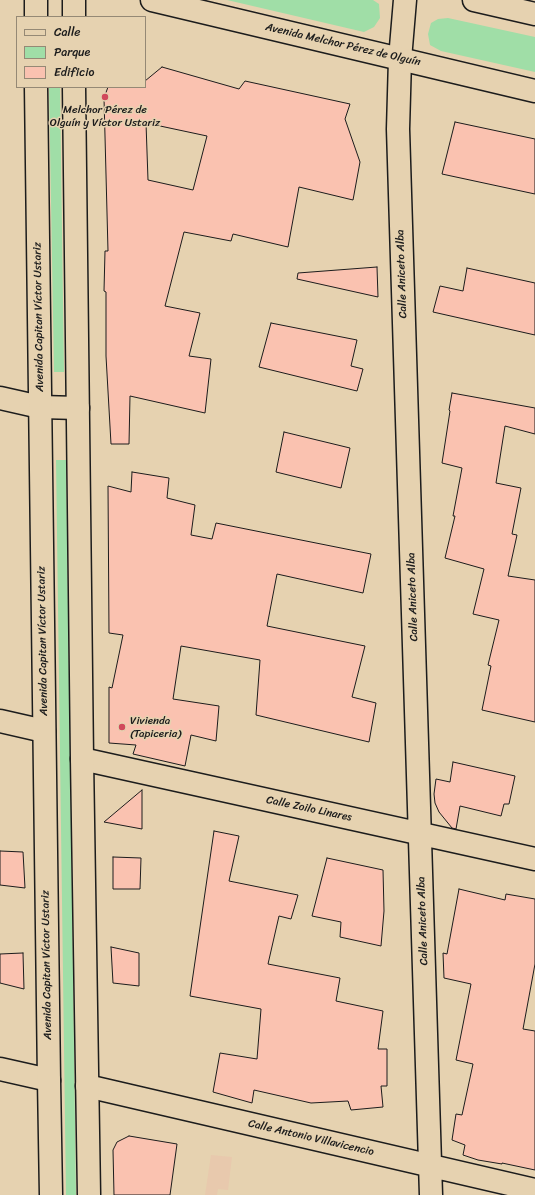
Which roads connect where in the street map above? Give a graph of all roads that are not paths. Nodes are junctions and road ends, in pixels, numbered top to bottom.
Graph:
1 (36, 0) edge
2 (74, 0) edge
3 (152, 0) edge
4 (405, 0) edge
5 (474, 0) edge
6 (535, 14) edge
7 (36, 16) edge
8 (74, 16) edge
9 (400, 59) junction
10 (36, 88) edge
11 (74, 88) edge
12 (535, 91) edge
13 (0, 398) edge
14 (40, 407) junction
15 (78, 408) junction
16 (0, 721) edge
17 (44, 731) junction
18 (82, 759) junction
19 (420, 834) junction
20 (535, 859) edge
21 (0, 1069) edge
22 (49, 1080) junction
23 (87, 1086) junction
24 (430, 1166) junction
25 (535, 1190) edge
26 (51, 1195) edge
27 (89, 1195) edge
28 (431, 1195) edge

1 - 7 main road
2 - 8 main road
3 - 9 main road, Avenida Melchor Pérez de Olguín
4 - 9 main road, Calle Aniceto Alba
5 - 6 main road
9 - 12 main road, Avenida Melchor Pérez de Olguín
9 - 19 main road, Calle Aniceto Alba
10 - 14 main road, Avenida Capitan Víctor Ustariz
11 - 15 main road
13 - 14 main road
14 - 15 main road
14 - 17 main road, Avenida Capitan Víctor Ustariz
15 - 18 main road
16 - 17 main road
17 - 22 main road, Avenida Capitan Víctor Ustariz
18 - 19 main road, Calle Zoilo Linares
18 - 23 main road
19 - 20 main road, Calle Zoilo Linares
19 - 24 main road, Calle Aniceto Alba
21 - 22 main road
22 - 26 main road, Avenida Capitan Víctor Ustariz
23 - 24 main road, Calle Antonio Villavicencio
23 - 27 main road
24 - 25 main road, Calle Antonio Villavicencio
24 - 28 main road, Calle Aniceto Alba

